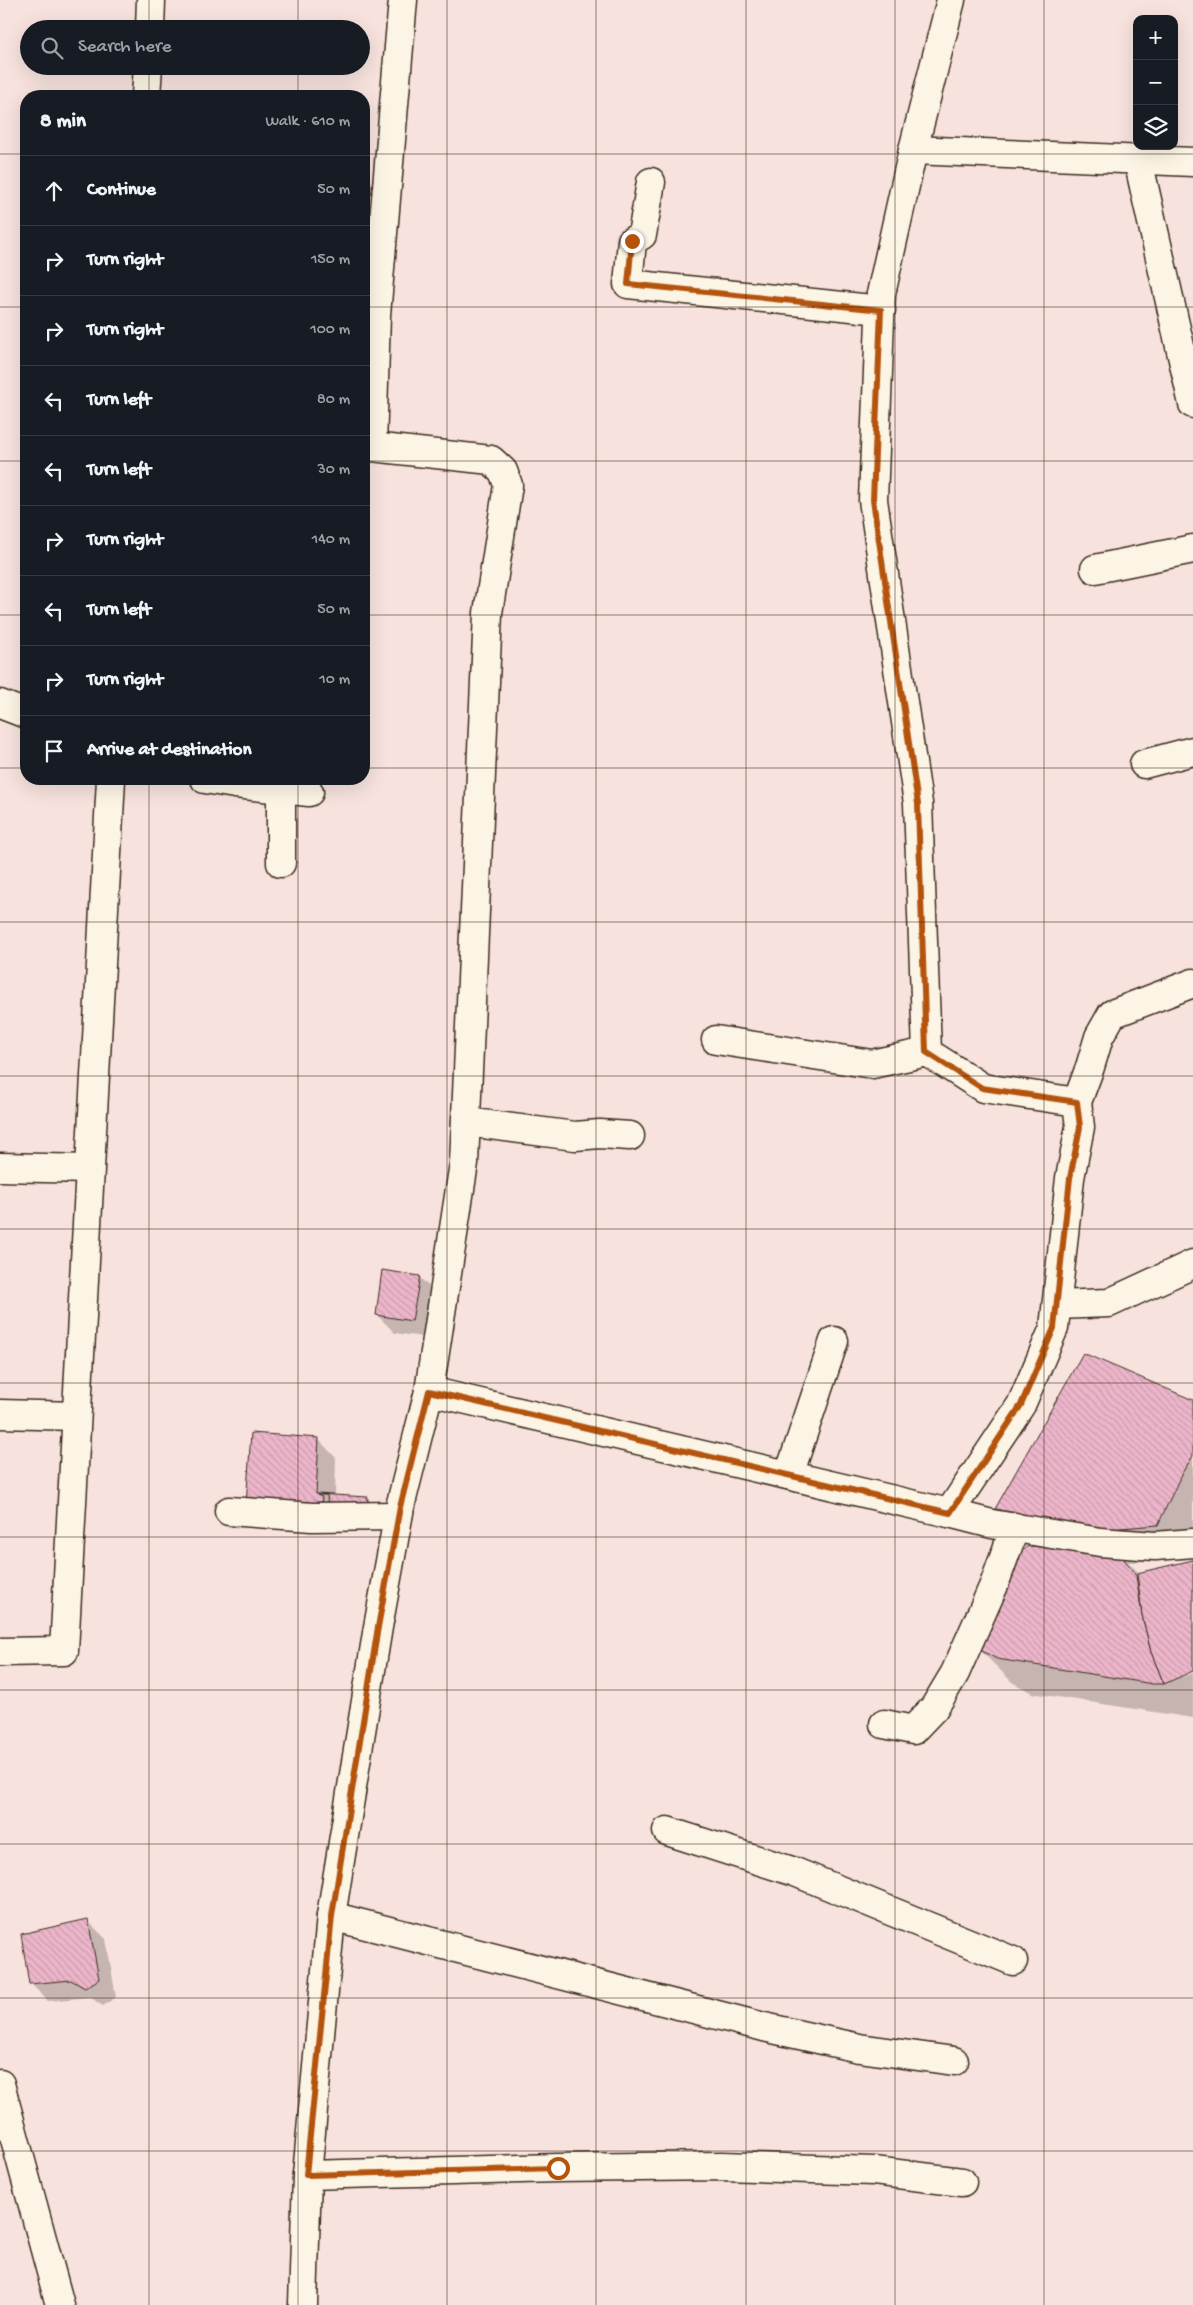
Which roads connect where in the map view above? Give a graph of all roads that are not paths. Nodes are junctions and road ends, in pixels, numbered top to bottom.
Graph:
1 (151, 0) edge
2 (403, 0) edge
3 (951, 0) edge
4 (150, 20) edge
5 (147, 75) edge
6 (146, 90) edge
7 (913, 150) junction
8 (1138, 160) junction
9 (1193, 162) edge
10 (651, 182) dead end
11 (881, 310) junction
12 (1193, 404) edge
13 (1193, 549) edge
14 (1094, 569) dead end
15 (0, 704) edge
16 (20, 712) edge
17 (1193, 752) edge
18 (1144, 764) dead end
19 (111, 785) edge
20 (246, 785) edge
21 (280, 790) junction
22 (309, 792) dead end
23 (280, 863) dead end
24 (1193, 983) edge
25 (716, 1040) dead end
26 (926, 1052) junction
27 (1077, 1102) junction
28 (466, 1122) junction
29 (630, 1136) dead end
30 (0, 1167) edge
31 (89, 1169) junction
32 (1193, 1264) edge
33 (1057, 1305) junction
34 (834, 1341) dead end
35 (429, 1391) junction
36 (0, 1414) edge
37 (76, 1416) junction
38 (789, 1475) junction
39 (229, 1511) dead end
40 (950, 1513) junction
41 (398, 1516) junction
42 (1015, 1527) junction
43 (1193, 1543) edge
44 (0, 1652) edge
45 (884, 1724) dead end
46 (667, 1831) dead end
47 (332, 1916) junction
48 (1013, 1961) dead end
49 (954, 2061) dead end
50 (0, 2084) edge
51 (306, 2175) junction
52 (962, 2182) dead end
53 (60, 2305) edge
54 (303, 2305) edge

1 - 4 street
2 - 28 street
3 - 7 street
5 - 6 street
7 - 8 street
7 - 11 street
8 - 9 street
8 - 12 street
10 - 11 street
11 - 26 street
13 - 14 street
15 - 16 street
17 - 18 street
19 - 31 street
20 - 21 street
21 - 22 street
21 - 23 street
24 - 27 street
25 - 26 street
26 - 27 street
27 - 33 street
28 - 29 street
28 - 35 street
30 - 31 street
31 - 37 street
32 - 33 street
33 - 40 street
34 - 38 street
35 - 38 street
35 - 41 street
36 - 37 street
37 - 44 street
38 - 40 street
39 - 41 street
40 - 42 street
41 - 47 street
42 - 43 street
42 - 45 street
46 - 48 street
47 - 49 street
47 - 51 street
50 - 53 street
51 - 52 street
51 - 54 street

